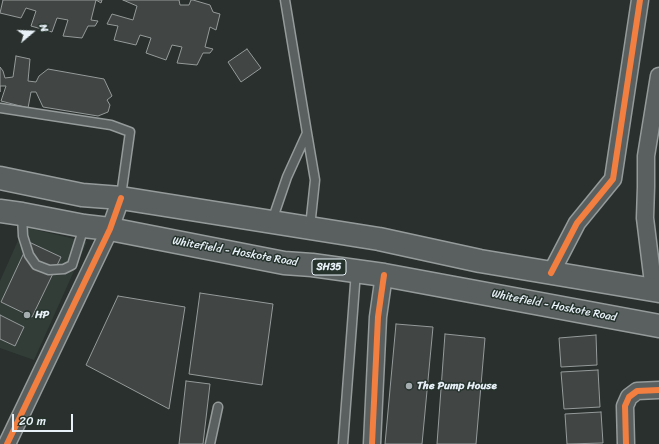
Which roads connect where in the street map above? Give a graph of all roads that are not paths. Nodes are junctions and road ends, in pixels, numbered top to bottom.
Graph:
1 (285, 0) edge
2 (640, 0) edge
3 (659, 76) edge
4 (0, 108) edge
5 (306, 133) junction
6 (0, 178) edge
7 (121, 198) junction
8 (0, 211) edge
9 (22, 214) junction
10 (272, 222) junction
11 (84, 226) junction
12 (310, 228) junction
13 (110, 230) junction
14 (356, 271) junction
15 (552, 273) junction
16 (384, 275) junction
17 (656, 291) edge
18 (659, 326) edge
19 (659, 337) edge
20 (659, 390) edge
21 (218, 407) dead end
22 (7, 444) edge
23 (210, 444) edge
24 (343, 444) edge
25 (372, 444) edge
26 (626, 444) edge

1 - 5 lane
2 - 15 street
3 - 17 street
4 - 7 lane
5 - 10 lane
5 - 12 lane
6 - 7 main road
7 - 10 main road
7 - 13 street
8 - 9 main road, Whitefield - Hoskote Road / SH35
9 - 11 main road, Whitefield - Hoskote Road / SH35
9 - 11 lane
10 - 12 main road
11 - 13 main road, Whitefield - Hoskote Road / SH35
12 - 15 main road
13 - 14 main road, Whitefield - Hoskote Road / SH35
13 - 22 street
14 - 16 main road, Whitefield - Hoskote Road / SH35
14 - 24 lane
15 - 17 main road
16 - 18 main road, Whitefield - Hoskote Road / SH35
16 - 25 street
18 - 19 street
20 - 26 street
21 - 23 lane

